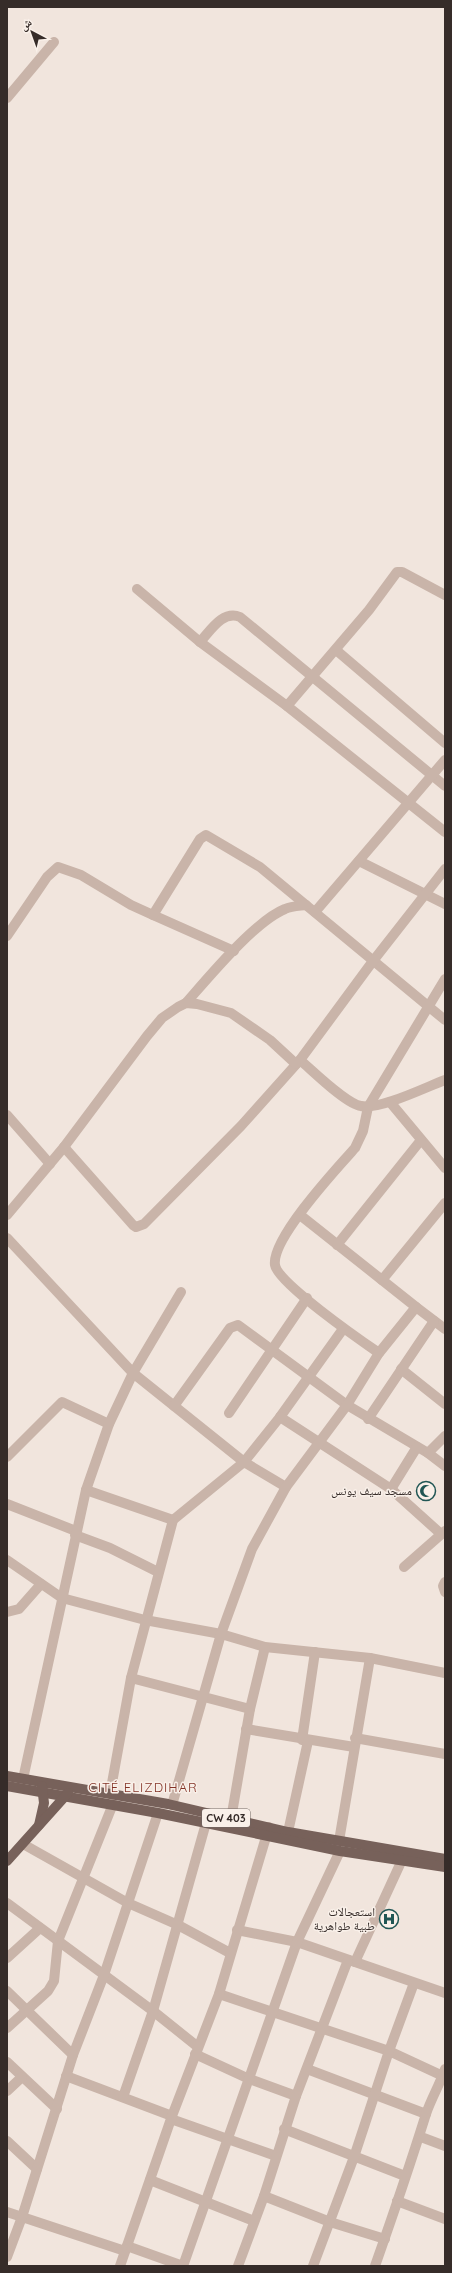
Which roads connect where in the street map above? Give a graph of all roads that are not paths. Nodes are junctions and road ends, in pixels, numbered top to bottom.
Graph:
1 (54, 42) dead end
2 (7, 98) edge
3 (137, 589) dead end
4 (445, 595) edge
5 (200, 642) junction
6 (336, 650) junction
7 (313, 678) junction
8 (287, 706) junction
9 (445, 744) edge
10 (445, 760) edge
11 (433, 776) junction
12 (445, 786) edge
13 (408, 804) junction
14 (445, 832) edge
15 (359, 861) junction
16 (445, 869) edge
17 (425, 895) junction
18 (445, 904) edge
19 (306, 905) junction
20 (315, 912) junction
21 (153, 915) junction
22 (7, 936) edge
23 (234, 951) junction
24 (373, 961) junction
25 (445, 979) edge
26 (186, 1003) junction
27 (429, 1007) junction
28 (445, 1020) edge
29 (298, 1062) junction
30 (445, 1080) edge
31 (390, 1102) junction
32 (368, 1106) junction
33 (7, 1115) edge
34 (421, 1140) junction
35 (64, 1147) junction
36 (50, 1164) junction
37 (445, 1168) edge
38 (445, 1203) edge
39 (9, 1207) edge
40 (300, 1215) junction
41 (7, 1238) edge
42 (337, 1245) junction
43 (382, 1280) junction
44 (181, 1292) dead end
45 (307, 1298) junction
46 (416, 1307) junction
47 (434, 1320) junction
48 (343, 1329) junction
49 (445, 1329) edge
50 (272, 1350) junction
51 (379, 1353) junction
52 (401, 1369) junction
53 (133, 1373) junction
54 (308, 1378) junction
55 (445, 1404) edge
56 (346, 1405) junction
57 (174, 1406) junction
58 (229, 1414) dead end
59 (280, 1417) junction
60 (368, 1419) junction
61 (109, 1424) junction
62 (445, 1436) edge
63 (320, 1443) junction
64 (417, 1447) junction
65 (428, 1453) junction
66 (7, 1457) edge
67 (244, 1462) junction
68 (445, 1466) edge
69 (286, 1487) junction
70 (391, 1489) junction
71 (86, 1490) junction
72 (7, 1504) edge
73 (173, 1520) junction
74 (443, 1532) edge
75 (75, 1533) junction
76 (7, 1560) edge
77 (404, 1567) dead end
78 (158, 1572) junction
79 (445, 1582) edge
80 (41, 1584) junction
81 (445, 1592) edge
82 (62, 1598) junction
83 (7, 1612) edge
84 (146, 1620) junction
85 (221, 1634) junction
86 (265, 1647) junction
87 (315, 1652) junction
88 (370, 1658) junction
89 (445, 1673) edge
90 (131, 1678) junction
91 (203, 1696) junction
92 (250, 1709) junction
93 (246, 1729) junction
94 (305, 1740) junction
95 (354, 1742) junction
96 (445, 1754) edge
97 (7, 1776) edge
98 (23, 1779) junction
99 (7, 1786) edge
100 (42, 1787) junction
101 (72, 1788) junction
102 (110, 1794) junction
103 (66, 1796) junction
104 (113, 1804) junction
105 (172, 1805) junction
106 (158, 1813) junction
107 (231, 1819) junction
108 (206, 1823) junction
109 (39, 1826) junction
110 (267, 1832) junction
111 (288, 1832) junction
112 (23, 1844) junction
113 (339, 1846) junction
114 (445, 1859) edge
115 (402, 1860) junction
116 (7, 1861) edge
117 (445, 1867) edge
118 (82, 1877) junction
119 (7, 1903) edge
120 (128, 1903) junction
121 (178, 1925) junction
122 (40, 1928) junction
123 (237, 1930) junction
124 (58, 1941) junction
125 (297, 1942) junction
126 (230, 1953) junction
127 (7, 1958) edge
128 (352, 1961) junction
129 (104, 1975) junction
130 (414, 1983) junction
131 (7, 1991) edge
132 (445, 1993) edge
133 (219, 1994) junction
134 (153, 2011) junction
135 (26, 2012) junction
136 (272, 2012) junction
137 (7, 2028) edge
138 (322, 2028) junction
139 (197, 2050) junction
140 (389, 2051) junction
141 (73, 2056) junction
142 (7, 2062) edge
143 (307, 2069) junction
144 (444, 2074) edge
145 (66, 2076) junction
146 (22, 2077) junction
147 (247, 2078) junction
148 (7, 2091) edge
149 (376, 2095) junction
150 (296, 2096) junction
151 (123, 2097) junction
152 (56, 2109) junction
153 (426, 2114) junction
154 (171, 2118) junction
155 (284, 2129) junction
156 (421, 2137) junction
157 (227, 2138) junction
158 (7, 2141) edge
159 (445, 2146) edge
160 (276, 2156) junction
161 (354, 2157) junction
162 (37, 2169) junction
163 (405, 2176) junction
164 (150, 2180) junction
165 (264, 2196) junction
166 (204, 2201) junction
167 (397, 2201) junction
168 (7, 2212) edge
169 (22, 2218) junction
170 (445, 2219) edge
171 (254, 2221) junction
172 (330, 2222) junction
173 (385, 2238) junction
174 (126, 2248) junction
175 (7, 2257) edge
176 (120, 2266) edge
177 (183, 2266) edge
178 (238, 2266) edge
179 (313, 2266) edge
180 (376, 2266) edge

1 - 2 street
3 - 5 street
4 - 6 street
5 - 7 street
5 - 8 street
6 - 7 street
6 - 9 street
7 - 8 street
7 - 11 street
8 - 13 street
10 - 11 street
11 - 12 street
11 - 13 street
13 - 14 street
13 - 15 street
15 - 17 street
15 - 20 street
16 - 17 street
17 - 18 street
17 - 24 street
19 - 20 street
19 - 21 street
19 - 23 street
20 - 24 street
21 - 22 street
21 - 23 street
23 - 26 street
24 - 27 street
24 - 29 street
25 - 27 street
26 - 29 street
26 - 35 street
27 - 28 street
27 - 32 street
29 - 32 street
29 - 35 street
30 - 31 street
31 - 32 street
31 - 34 street
32 - 40 street
33 - 36 street
34 - 37 street
34 - 42 street
35 - 36 street
36 - 39 street
38 - 43 street
40 - 42 street
40 - 45 street
41 - 53 street
42 - 43 street
43 - 46 street
44 - 53 street
45 - 48 street
45 - 50 street
46 - 47 street
46 - 51 street
47 - 49 street
47 - 52 street
48 - 51 street
48 - 54 street
50 - 54 street
50 - 57 street
50 - 58 street
51 - 56 street
52 - 55 street
52 - 60 street
53 - 57 street
53 - 61 street
54 - 56 street
54 - 59 street
56 - 60 street
56 - 63 street
57 - 67 street
59 - 63 street
59 - 67 street
60 - 64 street
61 - 66 street
61 - 71 street
62 - 65 street
63 - 69 street
63 - 70 street
64 - 65 street
64 - 70 street
65 - 68 street
67 - 69 street
67 - 73 street
69 - 85 street
70 - 74 street
71 - 73 street
71 - 75 street
72 - 75 street
73 - 78 street
74 - 77 street
75 - 78 street
75 - 82 street
76 - 80 street
78 - 84 street
79 - 81 street
80 - 82 street
80 - 83 street
82 - 84 street
82 - 98 street
84 - 85 street
84 - 90 street
85 - 86 street
85 - 91 street
86 - 87 street
86 - 92 street
87 - 88 street
87 - 94 street
88 - 89 street
88 - 95 street
90 - 91 street
90 - 102 street
91 - 92 street
91 - 105 street
92 - 93 street
93 - 94 street
93 - 107 street
94 - 95 street
94 - 111 street
95 - 96 street
95 - 113 street
97 - 98 main road, CW 403
98 - 100 main road, CW 403
99 - 100 main road, CW 403
100 - 101 main road, CW 403
100 - 103 main road, CW 403
100 - 109 main road
101 - 102 main road, CW 403
101 - 103 main road
102 - 105 main road, CW 403
103 - 104 main road, CW 403
103 - 109 main road
104 - 106 main road, CW 403
104 - 118 street
105 - 107 main road, CW 403
106 - 108 main road, CW 403
106 - 120 street
107 - 110 main road, CW 403
108 - 110 main road, CW 403
108 - 121 street
109 - 112 main road
110 - 111 main road, CW 403
110 - 113 main road, CW 403
110 - 123 street
111 - 113 main road, CW 403
112 - 116 main road
112 - 118 street
113 - 114 main road, CW 403
113 - 115 main road, CW 403
113 - 125 street
115 - 117 main road, CW 403
115 - 128 street
118 - 120 street
118 - 124 street
119 - 122 street
120 - 121 street
120 - 129 street
121 - 126 street
121 - 134 street
122 - 124 street
122 - 127 street
123 - 125 street
123 - 126 street
124 - 129 street
124 - 135 street
125 - 128 street
125 - 136 street
126 - 133 street
128 - 130 street
128 - 138 street
129 - 134 street
129 - 141 street
130 - 132 street
130 - 140 street
131 - 135 street
133 - 136 street
133 - 139 street
134 - 139 street
134 - 151 street
135 - 137 street
135 - 141 street
136 - 138 street
136 - 147 street
138 - 140 street
138 - 143 street
139 - 147 street
139 - 154 street
140 - 144 street
140 - 149 street
141 - 145 street
142 - 146 street
143 - 149 street
143 - 150 street
144 - 153 street
145 - 151 street
145 - 152 street
146 - 148 street
146 - 152 street
147 - 150 street
147 - 157 street
149 - 153 street
149 - 161 street
150 - 155 street
151 - 154 street
152 - 162 street
153 - 156 street
154 - 157 street
154 - 164 street
155 - 160 street
155 - 161 street
156 - 159 street
156 - 163 street
157 - 160 street
157 - 166 street
158 - 162 street
160 - 165 street
161 - 163 street
161 - 172 street
162 - 169 street
163 - 167 street
164 - 166 street
164 - 174 street
165 - 171 street
165 - 172 street
166 - 171 street
166 - 177 street
167 - 170 street
167 - 173 street
168 - 169 street
169 - 174 street
169 - 175 street
171 - 178 street
172 - 173 street
172 - 179 street
173 - 180 street
174 - 176 street
174 - 177 street

